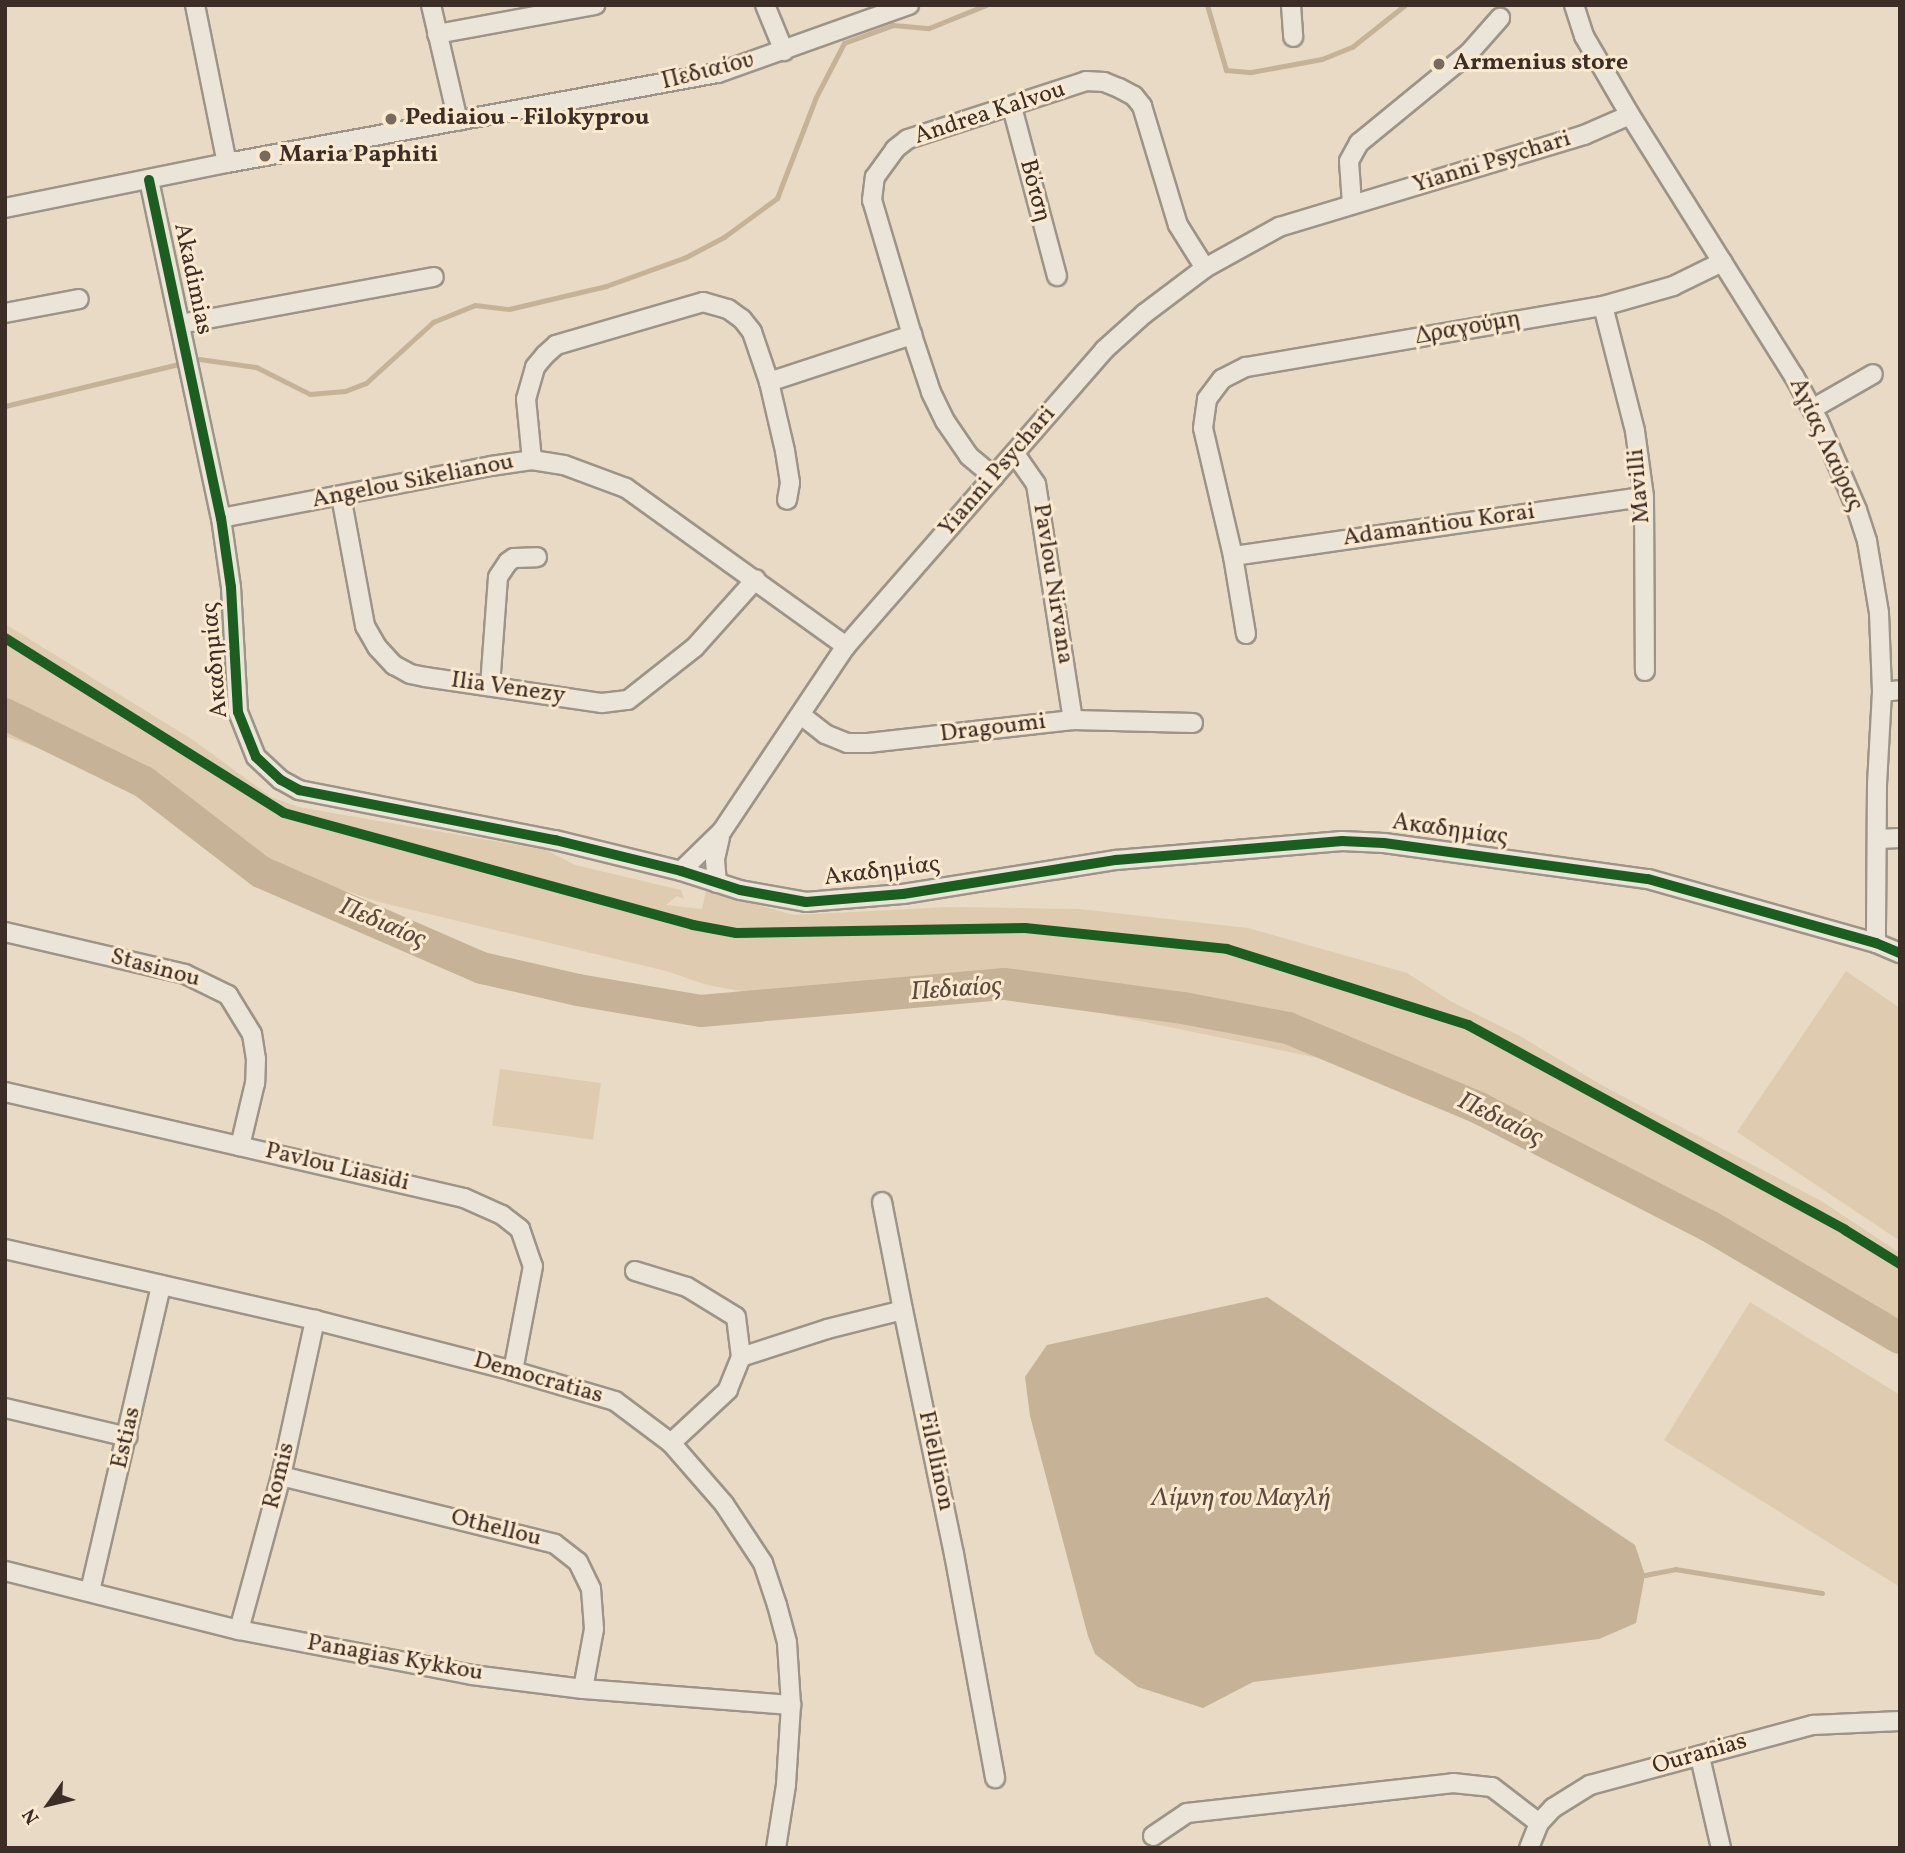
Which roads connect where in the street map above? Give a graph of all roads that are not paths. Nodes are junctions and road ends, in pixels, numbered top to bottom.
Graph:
1 (195, 5) edge
2 (431, 5) edge
3 (595, 5) edge
4 (765, 5) edge
5 (909, 5) edge
6 (1291, 5) edge
7 (1574, 5) edge
8 (1500, 18) dead end
9 (437, 34) junction
10 (1293, 37) dead end
11 (783, 51) junction
12 (1012, 107) junction
13 (1630, 115) junction
14 (458, 121) junction
15 (227, 163) junction
16 (149, 180) junction
17 (1352, 204) junction
18 (5, 208) edge
19 (1722, 262) junction
20 (1205, 268) junction
21 (1057, 276) dead end
22 (434, 277) dead end
23 (79, 299) dead end
24 (1603, 306) junction
25 (5, 313) edge
26 (180, 324) junction
27 (912, 335) junction
28 (1873, 374) dead end
29 (769, 382) junction
30 (194, 386) joint
31 (1812, 409) junction
32 (1015, 454) junction
33 (531, 460) junction
34 (995, 477) junction
35 (341, 496) junction
36 (1644, 497) junction
37 (787, 500) dead end
38 (221, 518) junction
39 (1233, 556) junction
40 (537, 557) dead end
41 (756, 579) junction
42 (1246, 634) dead end
43 (846, 646) junction
44 (1645, 671) dead end
45 (490, 686) junction
46 (1891, 691) edge
47 (802, 715) junction
48 (1073, 720) junction
49 (1193, 723) dead end
50 (722, 831) junction
51 (1900, 838) edge
52 (1879, 839) junction
53 (681, 871) junction
54 (717, 883) junction
55 (5, 932) edge
56 (1876, 943) junction
57 (1900, 953) edge
58 (5, 1092) edge
59 (240, 1146) junction
60 (882, 1202) dead end
61 (5, 1249) edge
62 (635, 1271) dead end
63 (161, 1285) junction
64 (902, 1310) junction
65 (315, 1320) junction
66 (741, 1357) junction
67 (513, 1371) junction
68 (5, 1408) edge
69 (128, 1437) junction
70 (671, 1443) junction
71 (281, 1476) junction
72 (5, 1571) edge
73 (90, 1591) junction
74 (239, 1630) junction
75 (583, 1689) junction
76 (791, 1705) junction
77 (1900, 1721) edge
78 (1700, 1757) junction
79 (995, 1778) dead end
80 (1539, 1823) junction
81 (1153, 1836) dead end
82 (776, 1848) edge
83 (1530, 1848) edge
84 (1721, 1848) edge

1 - 15 street
2 - 9 street
3 - 9 street
4 - 11 street
5 - 11 street, Πεδιαίου
6 - 10 street
7 - 13 street, Αγίας Λαύρας
8 - 17 street
9 - 14 street
11 - 14 street, Πεδιαίου
12 - 20 street, Andrea Kalvou
12 - 21 street, Βότση
12 - 27 street, Andrea Kalvou
13 - 17 street, Yianni Psychari
13 - 19 street, Αγίας Λαύρας
14 - 15 street, Πεδιαίου
15 - 16 street, Πεδιαίου
16 - 18 street, Πεδιαίου
16 - 26 street, Akadimias
17 - 20 street, Yianni Psychari
19 - 24 street, Δραγούμη
19 - 31 street, Αγίας Λαύρας
20 - 32 street, Yianni Psychari
22 - 26 street
23 - 25 street
24 - 36 street, Mavilli
24 - 39 street, Δραγούμη
26 - 30 street, Akadimias
27 - 29 street
27 - 34 street, Andrea Kalvou
28 - 31 street
29 - 33 street
29 - 37 street
30 - 38 street, Ακαδημίας
31 - 46 street, Αγίας Λαύρας
32 - 34 street, Yianni Psychari
32 - 48 street, Pavlou Nirvana
33 - 35 street, Angelou Sikelianou
33 - 41 street, Angelou Sikelianou
34 - 43 street, Yianni Psychari
35 - 38 street, Angelou Sikelianou
35 - 45 street, Ilia Venezy
36 - 39 street, Adamantiou Korai
36 - 44 street, Mavilli
38 - 53 street, Ακαδημίας
39 - 42 street
40 - 45 street
41 - 43 street, Angelou Sikelianou
41 - 45 street, Ilia Venezy
43 - 47 street, Yianni Psychari
46 - 52 street, Αγίας Λαύρας
47 - 48 street, Dragoumi
47 - 50 street, Yianni Psychari
48 - 49 street, Dragoumi
50 - 53 street, Yianni Psychari
50 - 54 street, Yianni Psychari
51 - 52 street
52 - 56 street, Αγίας Λαύρας
53 - 54 street, Ακαδημίας
54 - 56 street, Ακαδημίας
55 - 59 street, Stasinou
56 - 57 street, Ακαδημίας
58 - 59 street, Pavlou Liasidi
59 - 67 street, Pavlou Liasidi
60 - 64 street, Filellinon
61 - 63 street, Democratias
62 - 66 street
63 - 65 street, Democratias
63 - 69 street, Estias
64 - 66 street
64 - 79 street, Filellinon
65 - 67 street, Democratias
65 - 71 street, Romis
66 - 70 street
67 - 70 street, Democratias
68 - 69 street
69 - 73 street, Estias
70 - 76 street, Democratias
71 - 74 street, Romis
71 - 75 street, Othellou
72 - 73 street, Panagias Kykkou
73 - 74 street, Panagias Kykkou
74 - 75 street, Panagias Kykkou
75 - 76 street, Panagias Kykkou
76 - 82 street, Democratias
77 - 78 street, Ouranias
78 - 80 street, Ouranias
78 - 84 street
80 - 81 street
80 - 83 street, Ouranias

